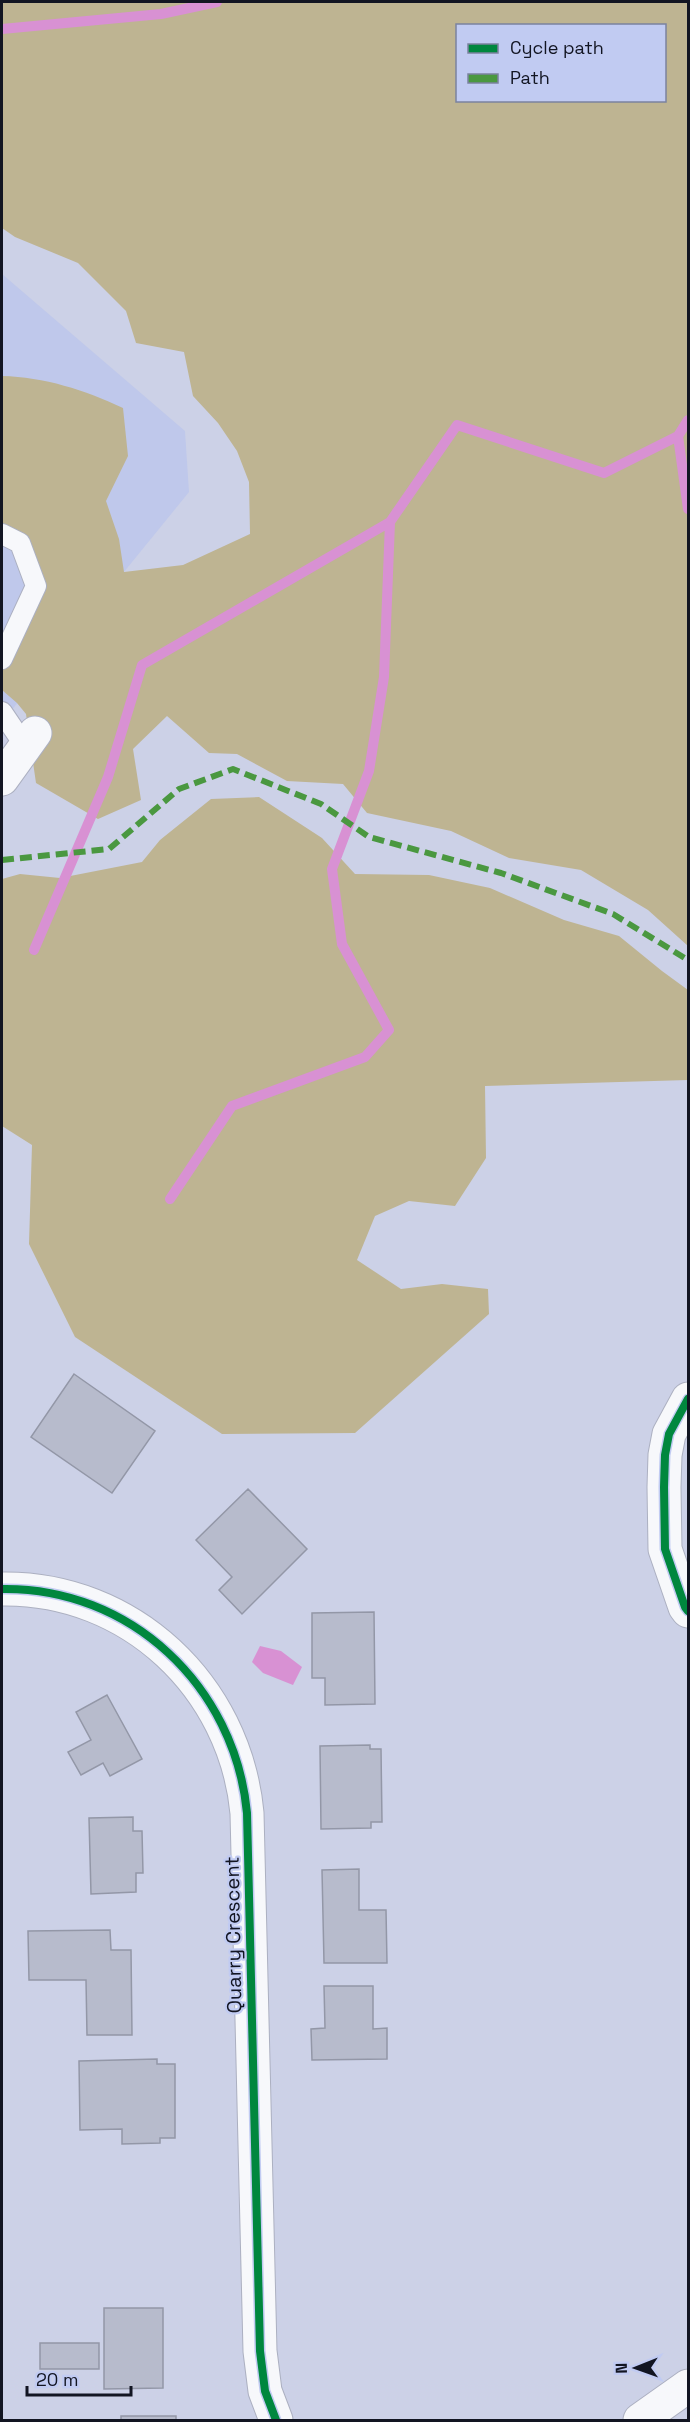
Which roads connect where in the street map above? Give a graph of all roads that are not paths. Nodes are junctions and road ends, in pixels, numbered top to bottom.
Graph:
1 (2, 534) edge
2 (2, 659) edge
3 (2, 712) edge
4 (30, 740) joint
5 (2, 779) edge
6 (688, 1399) edge
7 (2, 1589) edge
8 (688, 1611) edge
9 (688, 2386) edge
10 (276, 2421) edge
11 (640, 2421) edge

1 - 2 lane
3 - 4 lane
4 - 5 street
6 - 8 street
7 - 10 street, Quarry Crescent
9 - 11 street

